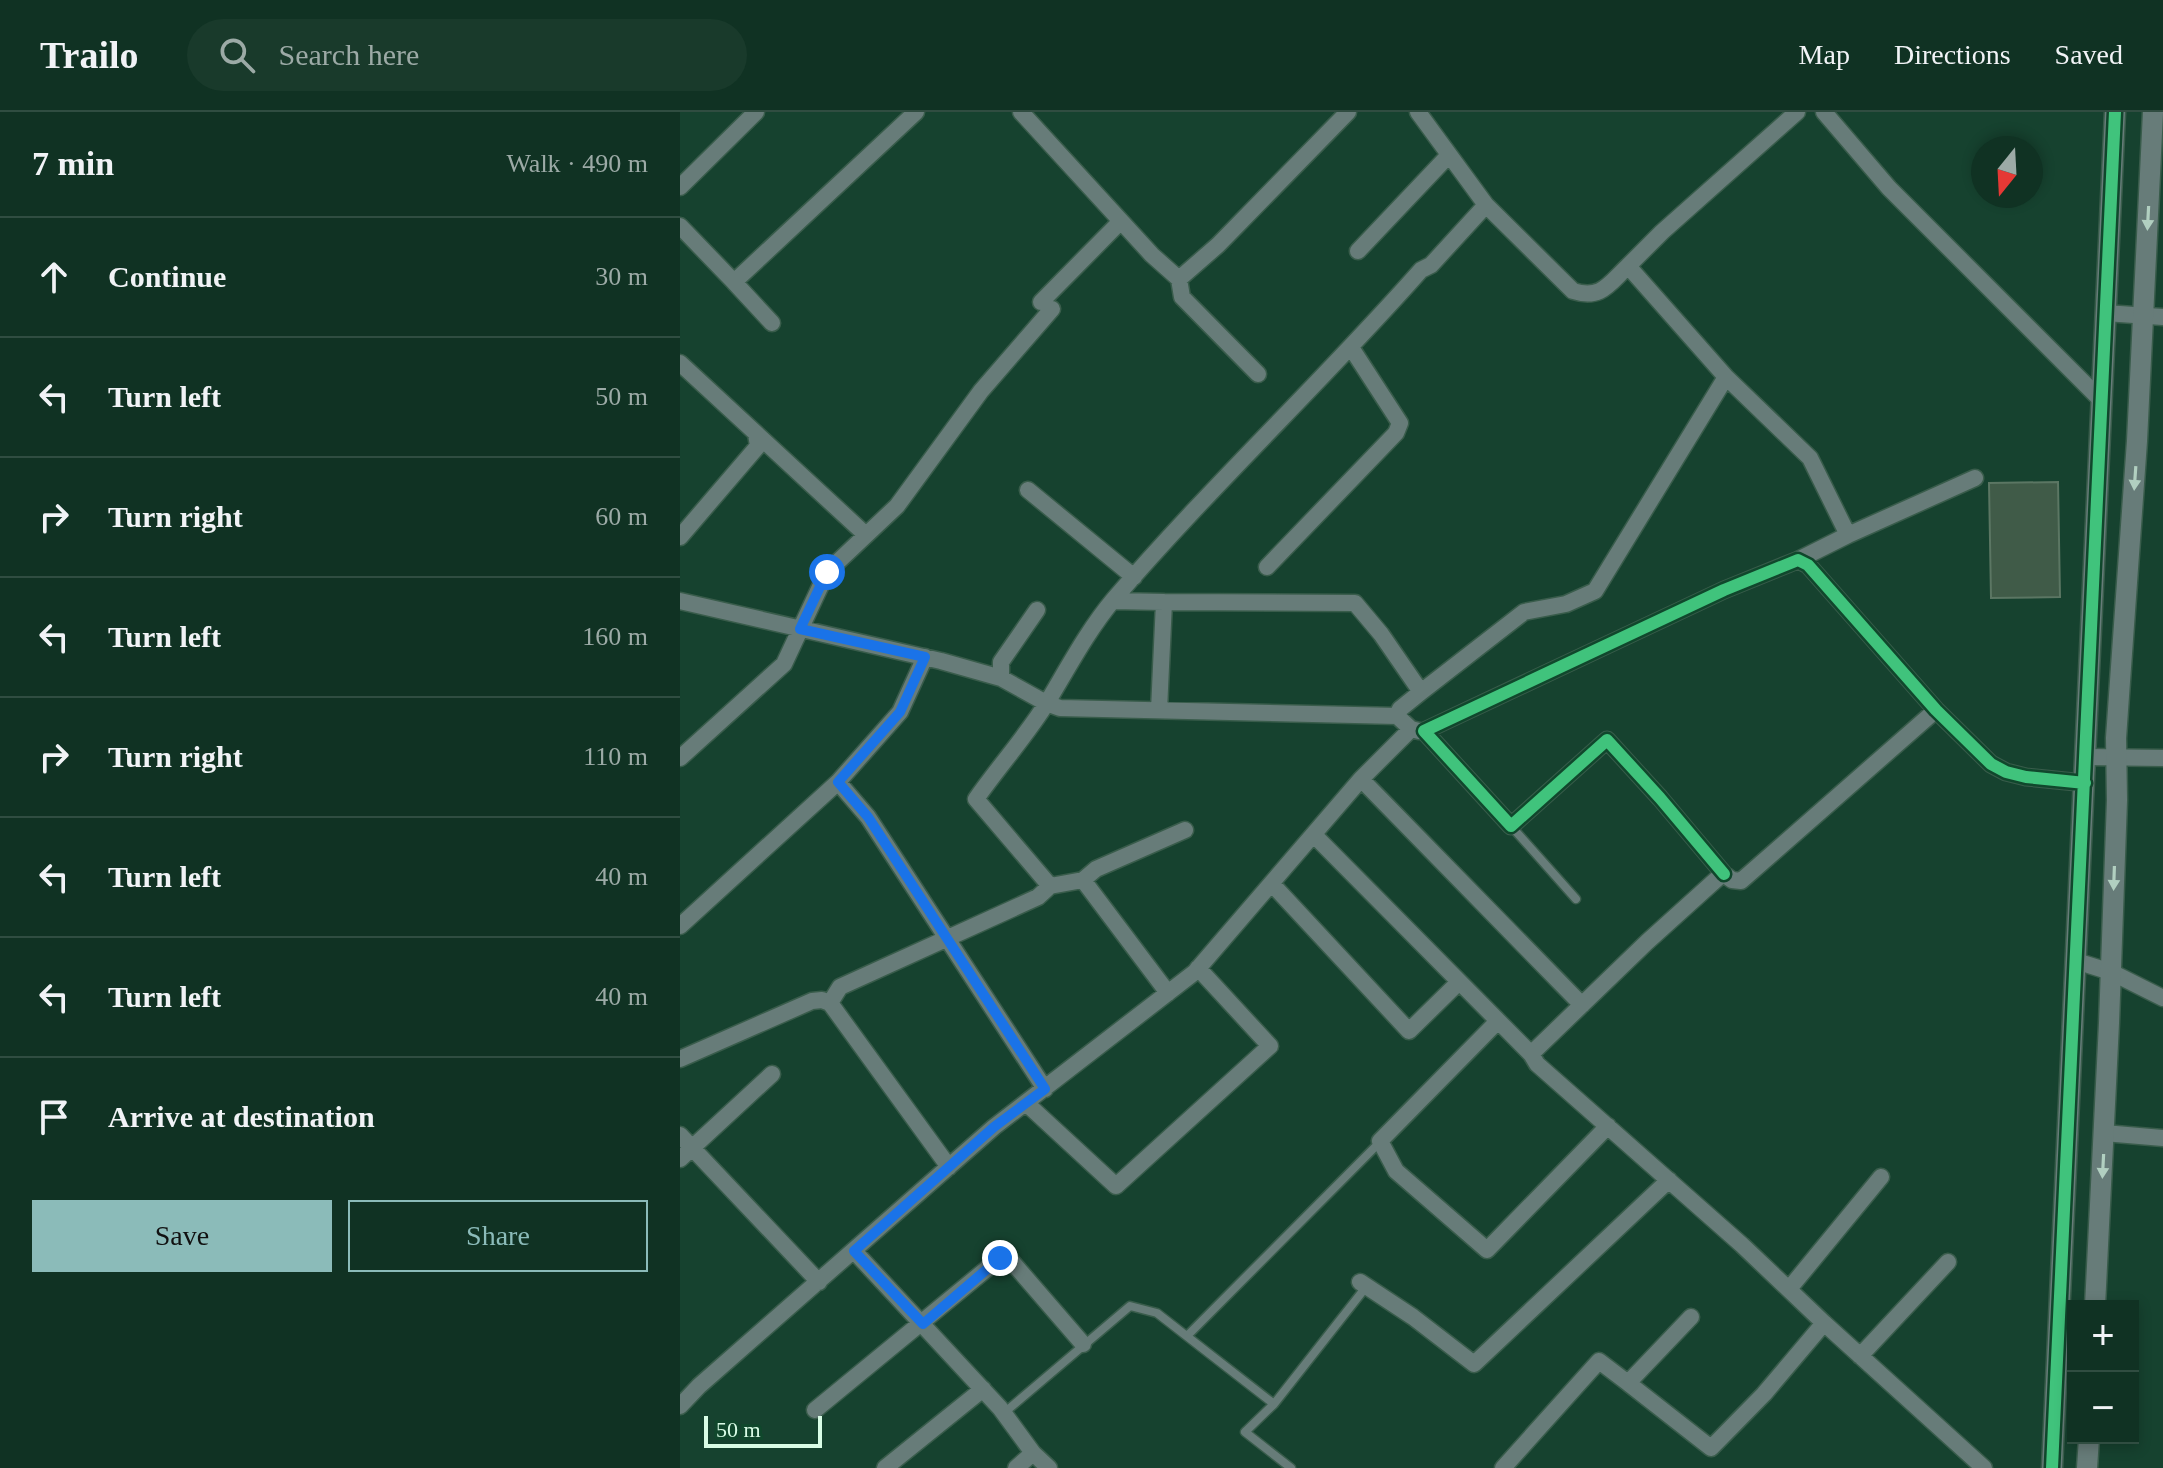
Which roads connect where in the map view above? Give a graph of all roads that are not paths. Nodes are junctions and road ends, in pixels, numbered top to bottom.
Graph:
1 (756, 112) edge
2 (916, 112) edge
3 (1021, 112) edge
4 (1348, 112) edge
5 (1418, 112) edge
6 (1797, 112) edge
7 (1824, 112) edge
8 (2115, 112) edge
9 (2153, 112) edge
10 (1449, 155) junction
11 (680, 187) edge
12 (1486, 205) junction
13 (1121, 221) junction
14 (680, 226) edge
15 (1358, 251) dead end
16 (1628, 266) junction
17 (1179, 279) junction
18 (734, 282) junction
19 (2105, 313) junction
20 (2153, 317) edge
21 (772, 323) dead end
22 (1352, 349) junction
23 (680, 363) edge
24 (1258, 374) dead end
25 (1726, 377) junction
26 (2101, 400) junction
27 (756, 434) junction
28 (1975, 478) dead end
29 (1028, 490) dead end
30 (866, 535) junction
31 (1848, 535) junction
32 (680, 537) edge
33 (1798, 560) junction
34 (1267, 567) dead end
35 (1134, 577) junction
36 (680, 601) edge
37 (1113, 601) junction
38 (1164, 602) junction
39 (1037, 610) dead end
40 (800, 629) junction
41 (925, 657) junction
42 (1001, 678) junction
43 (1421, 692) junction
44 (1046, 703) junction
45 (1159, 710) junction
46 (1936, 710) junction
47 (1397, 716) junction
48 (1417, 730) junction
49 (2087, 757) junction
50 (2116, 757) junction
51 (680, 758) edge
52 (2163, 758) edge
53 (1361, 779) junction
54 (838, 782) junction
55 (2085, 783) junction
56 (1511, 826) junction
57 (1185, 830) dead end
58 (1314, 835) junction
59 (1724, 874) junction
60 (1083, 880) junction
61 (1272, 884) junction
62 (1050, 886) junction
63 (1576, 899) dead end
64 (680, 926) edge
65 (947, 939) junction
66 (2076, 961) junction
67 (1198, 968) junction
68 (2111, 972) junction
69 (1459, 982) junction
70 (1168, 993) junction
71 (2163, 998) edge
72 (830, 1003) junction
73 (1582, 1005) junction
74 (1498, 1021) junction
75 (1531, 1054) junction
76 (680, 1059) edge
77 (772, 1074) dead end
78 (1045, 1089) junction
79 (1026, 1103) junction
80 (1608, 1126) junction
81 (2104, 1133) junction
82 (2163, 1138) edge
83 (1380, 1141) junction
84 (684, 1147) edge
85 (949, 1167) junction
86 (1881, 1177) dead end
87 (1669, 1180) junction
88 (854, 1251) junction
89 (1948, 1262) dead end
90 (819, 1282) junction
91 (1363, 1284) joint
92 (1789, 1289) junction
93 (2095, 1300) edge
94 (1691, 1317) dead end
95 (1824, 1323) junction
96 (923, 1324) junction
97 (1187, 1336) junction
98 (1083, 1344) junction
99 (1860, 1356) junction
100 (1628, 1383) junction
101 (983, 1389) junction
102 (1274, 1404) junction
103 (680, 1406) edge
104 (815, 1410) dead end
105 (1004, 1413) junction
106 (2089, 1444) edge
107 (1033, 1453) junction
108 (885, 1468) edge
109 (1016, 1468) edge
110 (1049, 1468) edge
111 (1291, 1468) edge
112 (1503, 1468) edge
113 (1984, 1468) edge
114 (2052, 1468) edge
115 (2087, 1468) edge

1 - 11 street
2 - 18 street
3 - 13 street
4 - 17 street
5 - 10 street
6 - 16 street
7 - 26 street
8 - 19 street
9 -> 20 street
10 - 12 street
10 - 15 street
12 - 16 street
12 - 22 street
13 - 17 street
13 - 30 street
14 - 18 street
16 - 25 street
17 - 24 street
18 - 21 street
19 - 20 street
19 - 26 street
20 -> 50 street
22 - 34 street
22 - 35 street
23 - 27 street
25 - 31 street
25 - 43 street
26 - 49 street
27 - 30 street
27 - 32 street
28 - 31 street
29 - 35 street
30 - 40 street
31 - 33 street
33 - 46 street
33 - 48 street
35 - 37 street
36 - 40 street
37 - 38 street
37 - 44 street
38 - 43 street
38 - 45 street
39 - 42 street
40 - 41 street
40 - 51 street
41 - 42 street
41 - 54 street
42 - 44 street
43 - 47 street
44 - 45 street
44 - 62 street
45 - 47 street
46 - 55 street
46 - 59 street
47 - 48 street
48 - 53 street
48 - 56 street
49 - 50 street
49 - 55 street
50 - 52 street
50 -> 68 street
53 - 58 street
53 - 73 street
54 - 64 street
54 - 65 street
55 - 66 street
56 - 59 street
56 - 63 lane
57 - 60 street
58 - 61 street
58 - 69 street
59 - 73 street
60 - 62 street
60 - 70 street
61 - 67 street
61 - 69 street
62 - 65 street
65 - 72 street
65 - 78 street
66 - 68 street
66 - 114 street
67 - 70 street
67 - 79 street
68 - 71 street
68 - 81 street
69 - 74 street
70 - 78 street
72 - 76 street
72 - 85 street
73 - 75 street
74 - 75 street
74 - 83 street
75 - 80 street
77 - 84 street
78 - 79 street
79 - 85 street
80 - 83 street
80 - 87 street
81 - 82 street
81 -> 93 street
83 - 97 lane
84 - 90 street
85 - 88 street
86 - 92 street
87 - 91 street
87 - 92 street
88 - 90 street
88 - 96 street
89 - 99 street
90 - 103 street
91 - 102 lane
92 - 95 street
94 - 100 street
95 - 99 street
95 - 100 street
96 - 98 street
96 - 101 street
96 - 104 street
97 - 98 lane
97 - 102 lane
98 - 105 lane
99 - 113 street
100 - 112 street
101 - 105 street
101 - 108 street
102 - 111 lane
105 - 107 street
106 - 115 street
107 - 109 street
107 - 110 street

